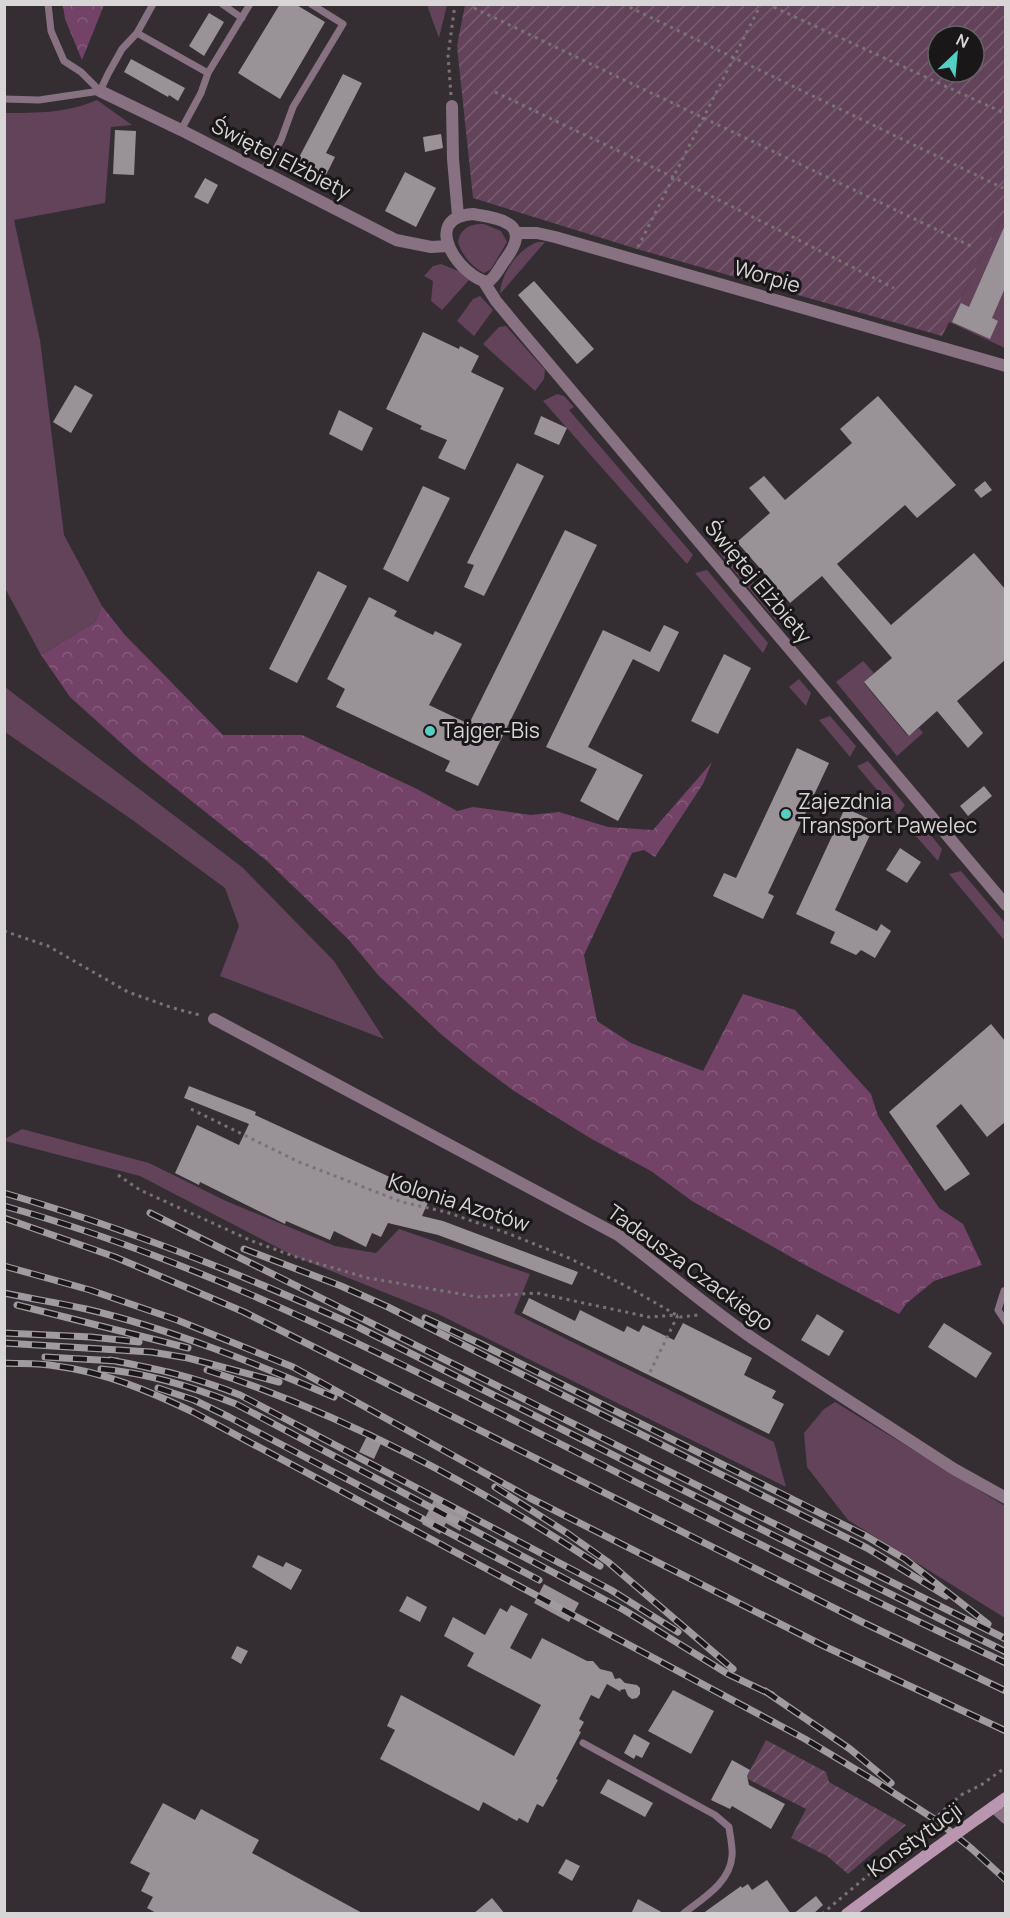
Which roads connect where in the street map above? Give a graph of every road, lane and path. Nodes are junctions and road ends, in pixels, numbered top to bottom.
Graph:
1 (48, 4) edge
2 (153, 4) edge
3 (222, 4) edge
4 (250, 4) edge
5 (311, 4) edge
6 (454, 4) edge
7 (623, 4) edge
8 (761, 4) edge
9 (767, 4) edge
10 (474, 8) dead end
11 (242, 18) junction
12 (137, 33) junction
13 (734, 58) junction
14 (208, 73) junction
15 (100, 91) junction
16 (495, 92) dead end
17 (4, 99) edge
18 (452, 106) joint
19 (1005, 114) edge
20 (703, 118) junction
21 (181, 130) junction
22 (262, 173) junction
23 (673, 177) junction
24 (1003, 188) dead end
25 (458, 216) junction
26 (517, 233) junction
27 (448, 246) junction
28 (973, 247) dead end
29 (632, 260) junction
30 (484, 282) junction
31 (894, 288) dead end
32 (1005, 366) edge
33 (1005, 905) edge
34 (4, 931) edge
35 (214, 1019) joint
36 (191, 1109) dead end
37 (118, 1174) dead end
38 (1005, 1290) edge
39 (717, 1313) junction
40 (678, 1315) junction
41 (1005, 1322) edge
42 (650, 1372) dead end
43 (1005, 1498) edge
44 (583, 1743) dead end
45 (1005, 1767) edge
46 (1005, 1798) edge
47 (994, 1807) junction
48 (1005, 1818) edge
49 (683, 1914) edge
50 (822, 1914) edge
51 (847, 1914) edge

1 - 15 lane
2 - 12 lane
3 - 11 lane
4 - 11 lane
5 - 22 lane
6 - 18 path
7 - 13 path
8 - 13 path
9 - 19 path
10 - 20 path
11 - 14 lane
12 - 14 lane
12 - 15 lane
13 - 20 path
13 - 24 path
14 - 21 lane
15 - 17 lane
15 - 21 street, Świętej Elżbiety
16 - 23 path
18 - 25 street
20 - 23 path
20 - 28 path
21 - 22 street, Świętej Elżbiety
22 - 27 street, Świętej Elżbiety
23 - 29 path
23 - 31 path
25 - 26 street
25 - 27 street
26 - 29 street, Worpie
26 - 30 street
27 - 30 street
29 - 32 street, Worpie
30 - 33 street, Świętej Elżbiety
34 - 35 path
35 - 39 street, Tadeusza Czackiego
36 - 40 path, Kolonia Azotów
37 - 40 path
38 - 41 lane
39 - 40 path
39 - 43 street, Tadeusza Czackiego
40 - 42 path
44 - 49 lane
45 - 50 path, bridge
46 - 47 street, Konstytucji
47 - 48 street
47 - 51 street, Konstytucji, bridge

